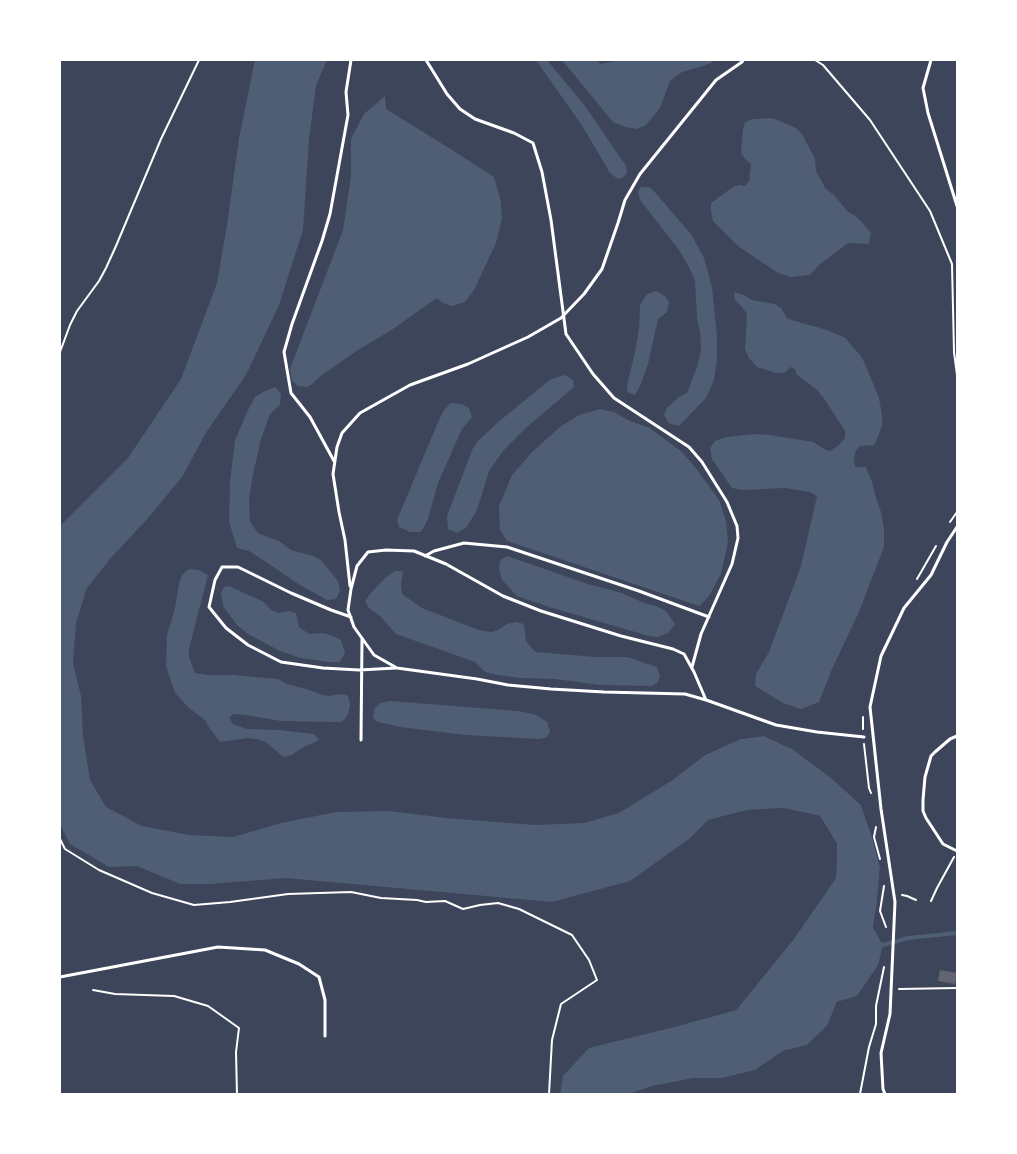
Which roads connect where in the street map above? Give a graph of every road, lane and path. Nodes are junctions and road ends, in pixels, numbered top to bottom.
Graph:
1 (199, 60) edge
2 (351, 60) edge
3 (426, 60) edge
4 (743, 60) edge
5 (815, 60) edge
6 (931, 60) edge
7 (957, 206) edge
8 (953, 297) junction
9 (957, 300) edge
10 (564, 315) junction
11 (60, 352) edge
12 (957, 375) edge
13 (334, 461) junction
14 (957, 512) edge
15 (947, 527) dead end
16 (957, 527) edge
17 (937, 543) dead end
18 (426, 556) junction
19 (914, 584) dead end
20 (351, 589) junction
21 (351, 617) junction
22 (709, 617) junction
23 (362, 639) junction
24 (397, 668) junction
25 (692, 668) junction
26 (361, 670) junction
27 (706, 700) junction
28 (864, 712) dead end
29 (957, 736) edge
30 (864, 737) junction
31 (361, 740) dead end
32 (872, 795) dead end
33 (877, 820) dead end
34 (60, 839) edge
35 (957, 852) edge
36 (881, 862) dead end
37 (883, 878) dead end
38 (894, 894) junction
39 (916, 900) dead end
40 (931, 901) dead end
41 (887, 932) dead end
42 (885, 963) dead end
43 (60, 977) edge
44 (957, 988) edge
45 (93, 990) dead end
46 (892, 990) dead end
47 (326, 1036) dead end
48 (237, 1094) edge
49 (550, 1094) edge
50 (860, 1094) edge
51 (885, 1094) edge

1 - 11 path
2 - 13 lane
3 - 10 lane
4 - 10 lane
5 - 8 path
6 - 7 lane
8 - 9 path
8 - 12 path
10 - 13 lane
10 - 22 lane
13 - 20 lane
14 - 15 path
16 - 38 lane
17 - 19 path
18 - 20 lane
18 - 22 lane
18 - 25 lane
20 - 21 lane
21 - 23 lane
21 - 26 lane
22 - 25 lane
23 - 24 lane
23 - 26 lane
24 - 26 lane
24 - 27 lane
25 - 27 lane
26 - 31 lane
27 - 30 lane
28 - 30 path
29 - 35 lane
30 - 32 path
33 - 36 path
34 - 49 path
35 - 40 path
37 - 41 path
38 - 39 path
38 - 51 lane
42 - 50 path
43 - 47 lane
44 - 46 path
45 - 48 path

